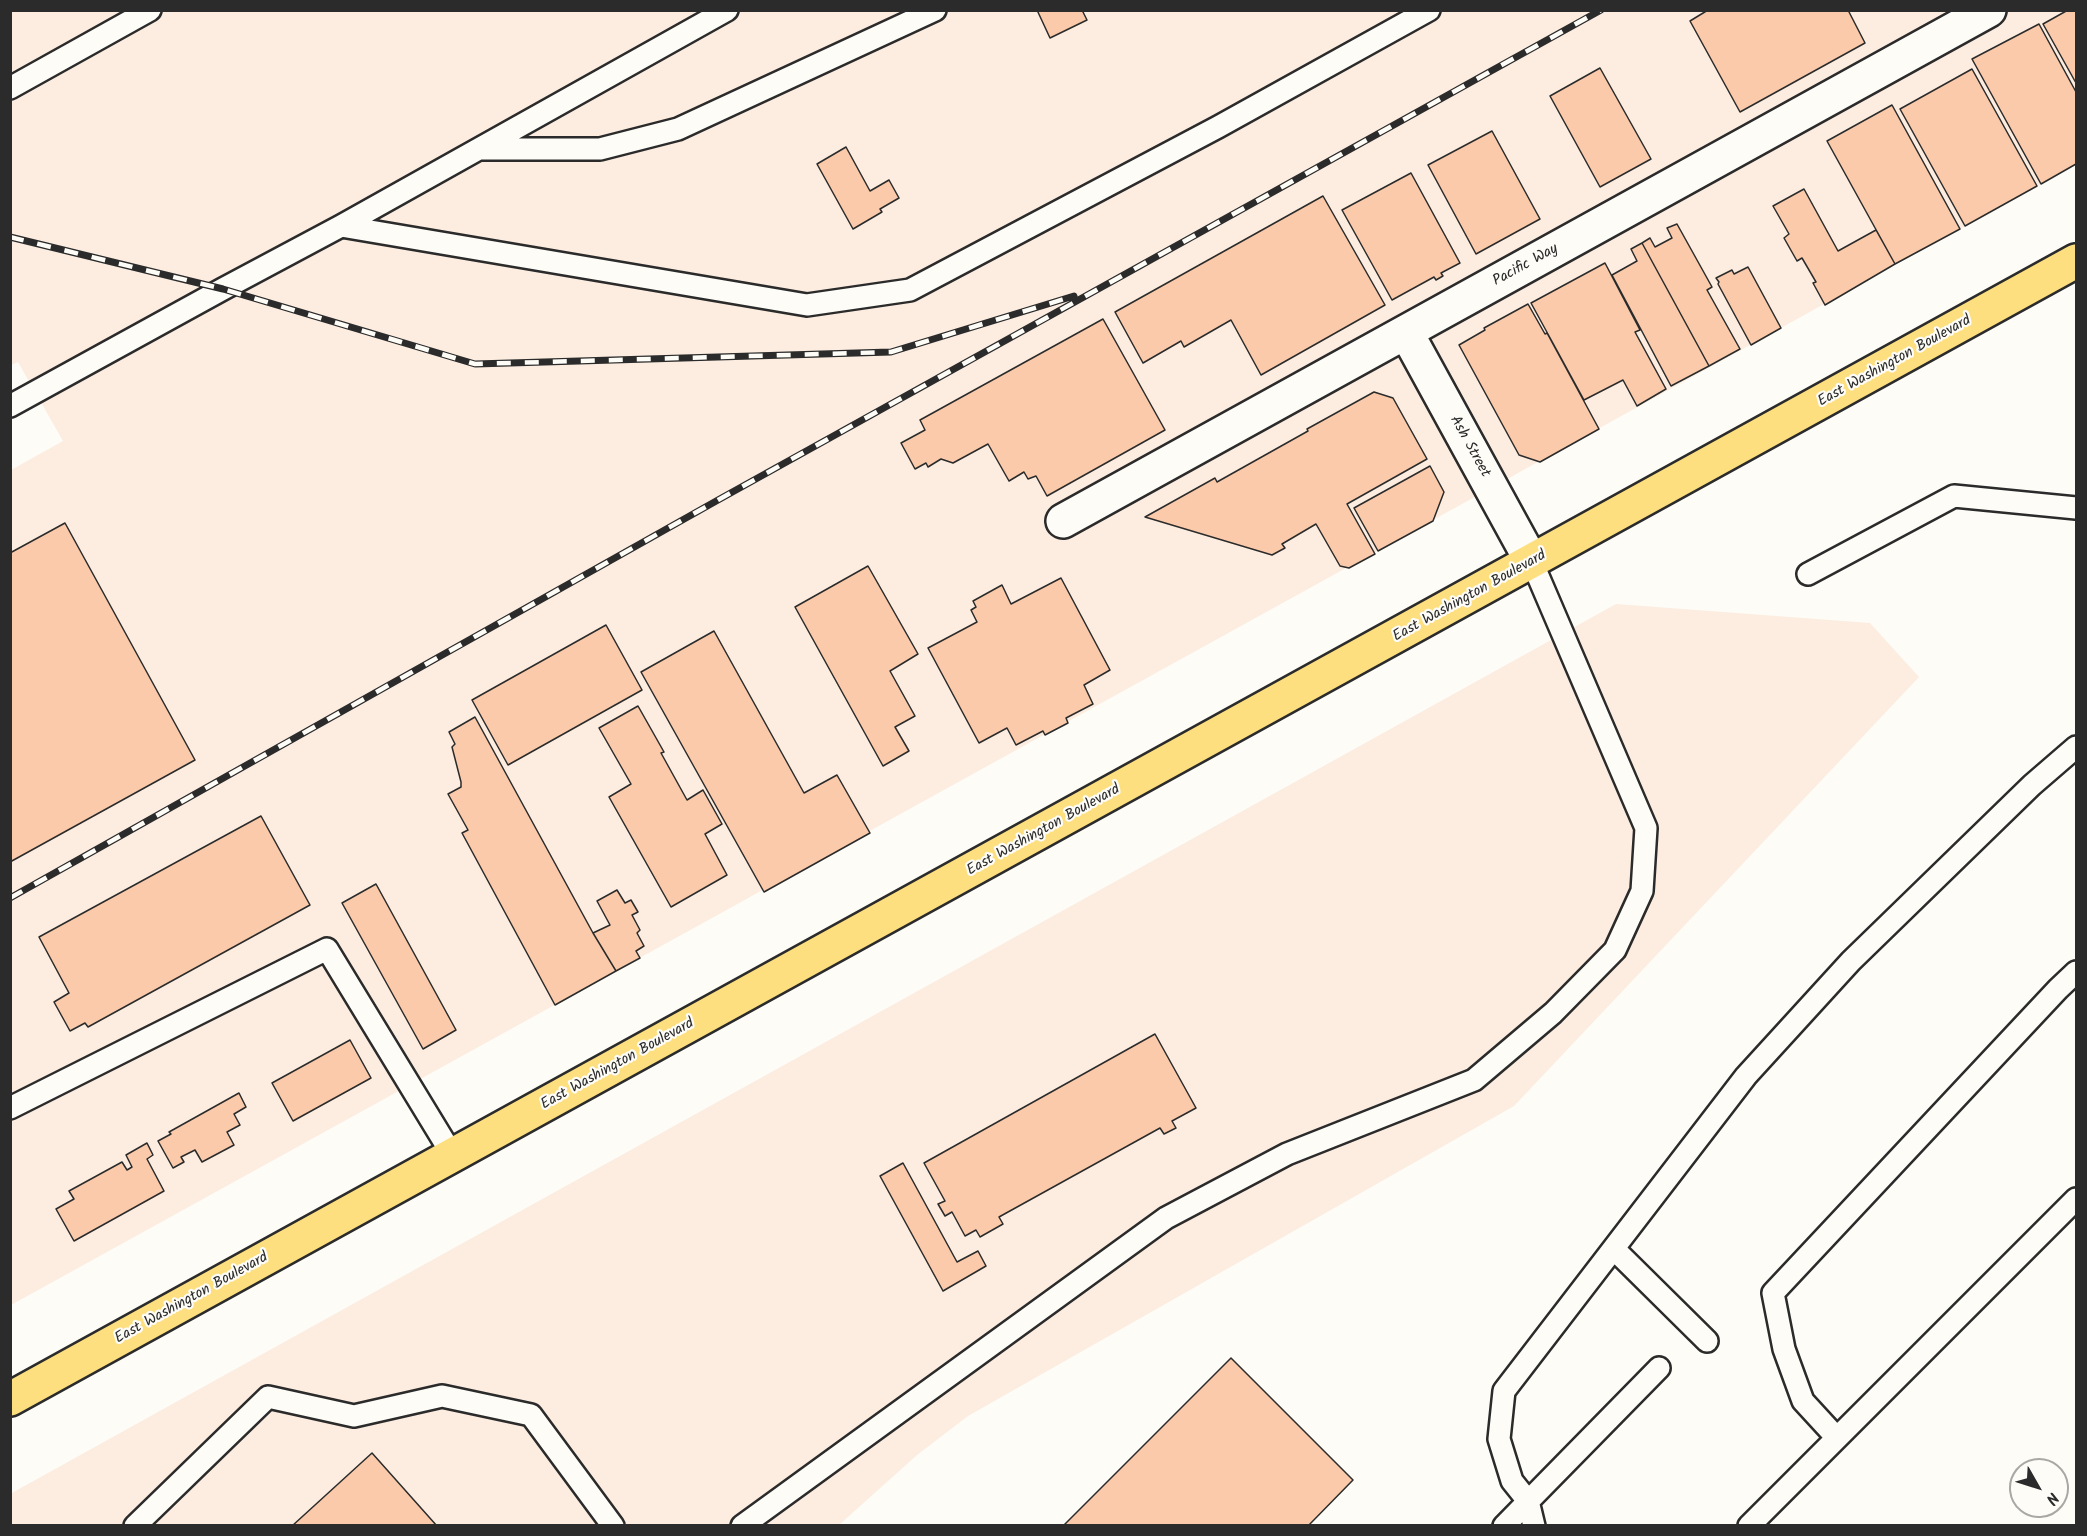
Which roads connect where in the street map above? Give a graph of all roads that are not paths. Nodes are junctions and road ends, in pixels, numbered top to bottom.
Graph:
1 (150, 10) edge
2 (728, 10) edge
3 (935, 10) edge
4 (1429, 10) edge
5 (1989, 10) edge
6 (10, 88) edge
7 (478, 149) junction
8 (340, 226) junction
9 (2076, 261) edge
10 (1406, 332) junction
11 (10, 406) edge
12 (2076, 508) edge
13 (1063, 521) dead end
14 (1532, 562) junction
15 (1808, 574) dead end
16 (2076, 747) edge
17 (2076, 972) edge
18 (10, 1108) edge
19 (453, 1156) junction
20 (2076, 1199) edge
21 (1614, 1249) junction
22 (1707, 1341) dead end
23 (1659, 1368) dead end
24 (10, 1399) edge
25 (1837, 1438) junction
26 (1528, 1501) junction
27 (135, 1526) edge
28 (613, 1526) edge
29 (742, 1526) edge
30 (1504, 1526) edge
31 (1534, 1526) edge
32 (1749, 1526) edge

1 - 6 lane
2 - 7 lane
3 - 7 lane
4 - 8 lane
5 - 10 street, Pacific Way
7 - 8 lane
8 - 11 lane
9 - 14 main road, East Washington Boulevard
10 - 13 street, Pacific Way
10 - 14 street, Ash Street
12 - 15 lane
14 - 19 main road, East Washington Boulevard
14 - 29 lane
16 - 21 lane
17 - 25 lane
18 - 19 lane
19 - 24 main road, East Washington Boulevard
20 - 25 lane
21 - 22 lane
21 - 26 lane
23 - 26 lane
25 - 32 lane
26 - 30 lane
26 - 31 lane
27 - 28 lane

